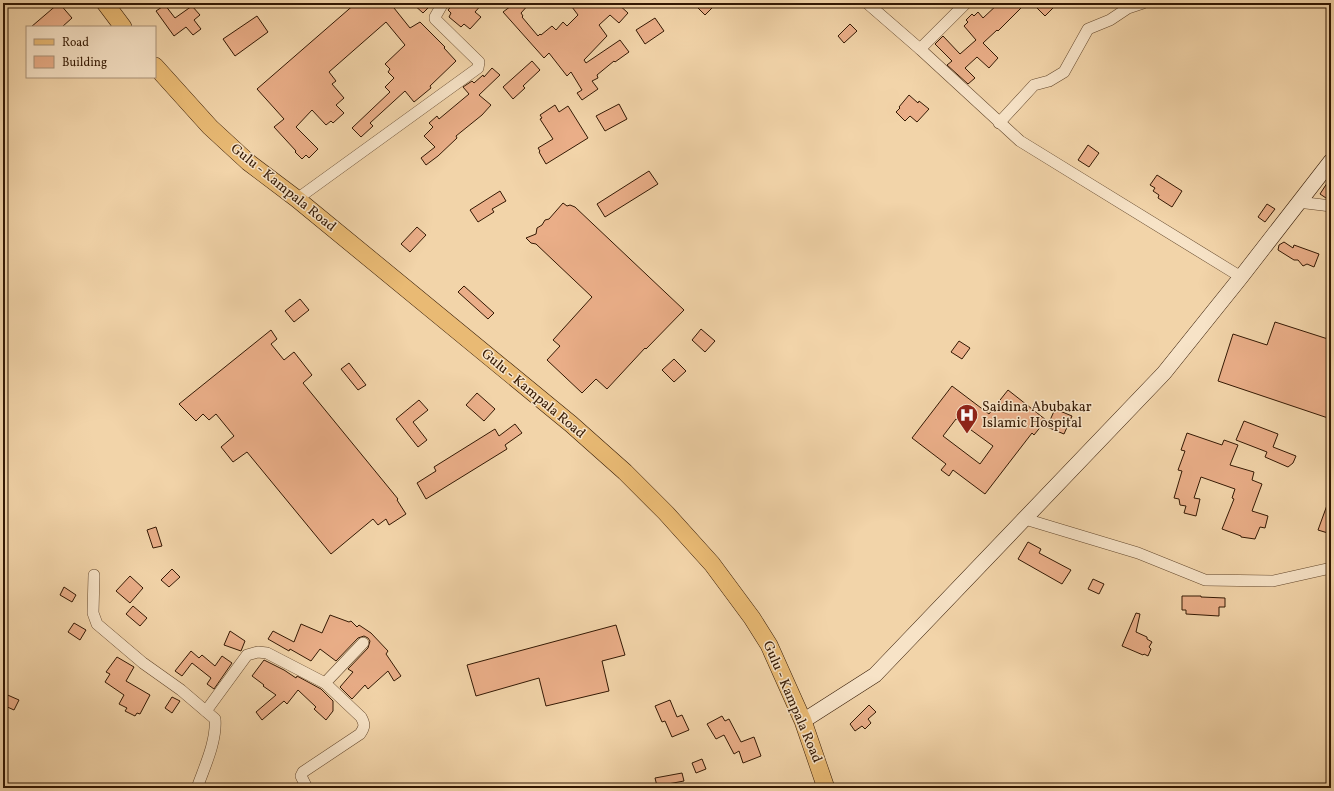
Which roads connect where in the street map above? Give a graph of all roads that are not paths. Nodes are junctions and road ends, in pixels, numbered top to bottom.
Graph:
1 (105, 3) edge
2 (443, 3) edge
3 (867, 3) edge
4 (966, 3) edge
5 (1143, 3) edge
6 (122, 26) edge
7 (920, 49) junction
8 (156, 67) edge
9 (999, 123) junction
10 (1331, 161) edge
11 (297, 199) junction
12 (1298, 202) junction
13 (1331, 206) edge
14 (1241, 277) junction
15 (1025, 519) junction
16 (1331, 568) edge
17 (94, 576) dead end
18 (363, 644) dead end
19 (325, 683) junction
20 (206, 710) junction
21 (803, 721) junction
22 (197, 788) edge
23 (307, 788) edge
24 (826, 788) edge

1 - 6 main road
2 - 11 street
3 - 7 street
4 - 7 street
5 - 9 street
7 - 9 street
8 - 11 main road, Gulu - Kampala Road
9 - 14 street
10 - 12 street
11 - 21 main road, Gulu - Kampala Road
12 - 13 street
12 - 14 street
14 - 15 street
15 - 16 street
15 - 21 street
17 - 20 street
18 - 19 street
19 - 20 street
19 - 23 street
20 - 22 street
21 - 24 main road, Gulu - Kampala Road

